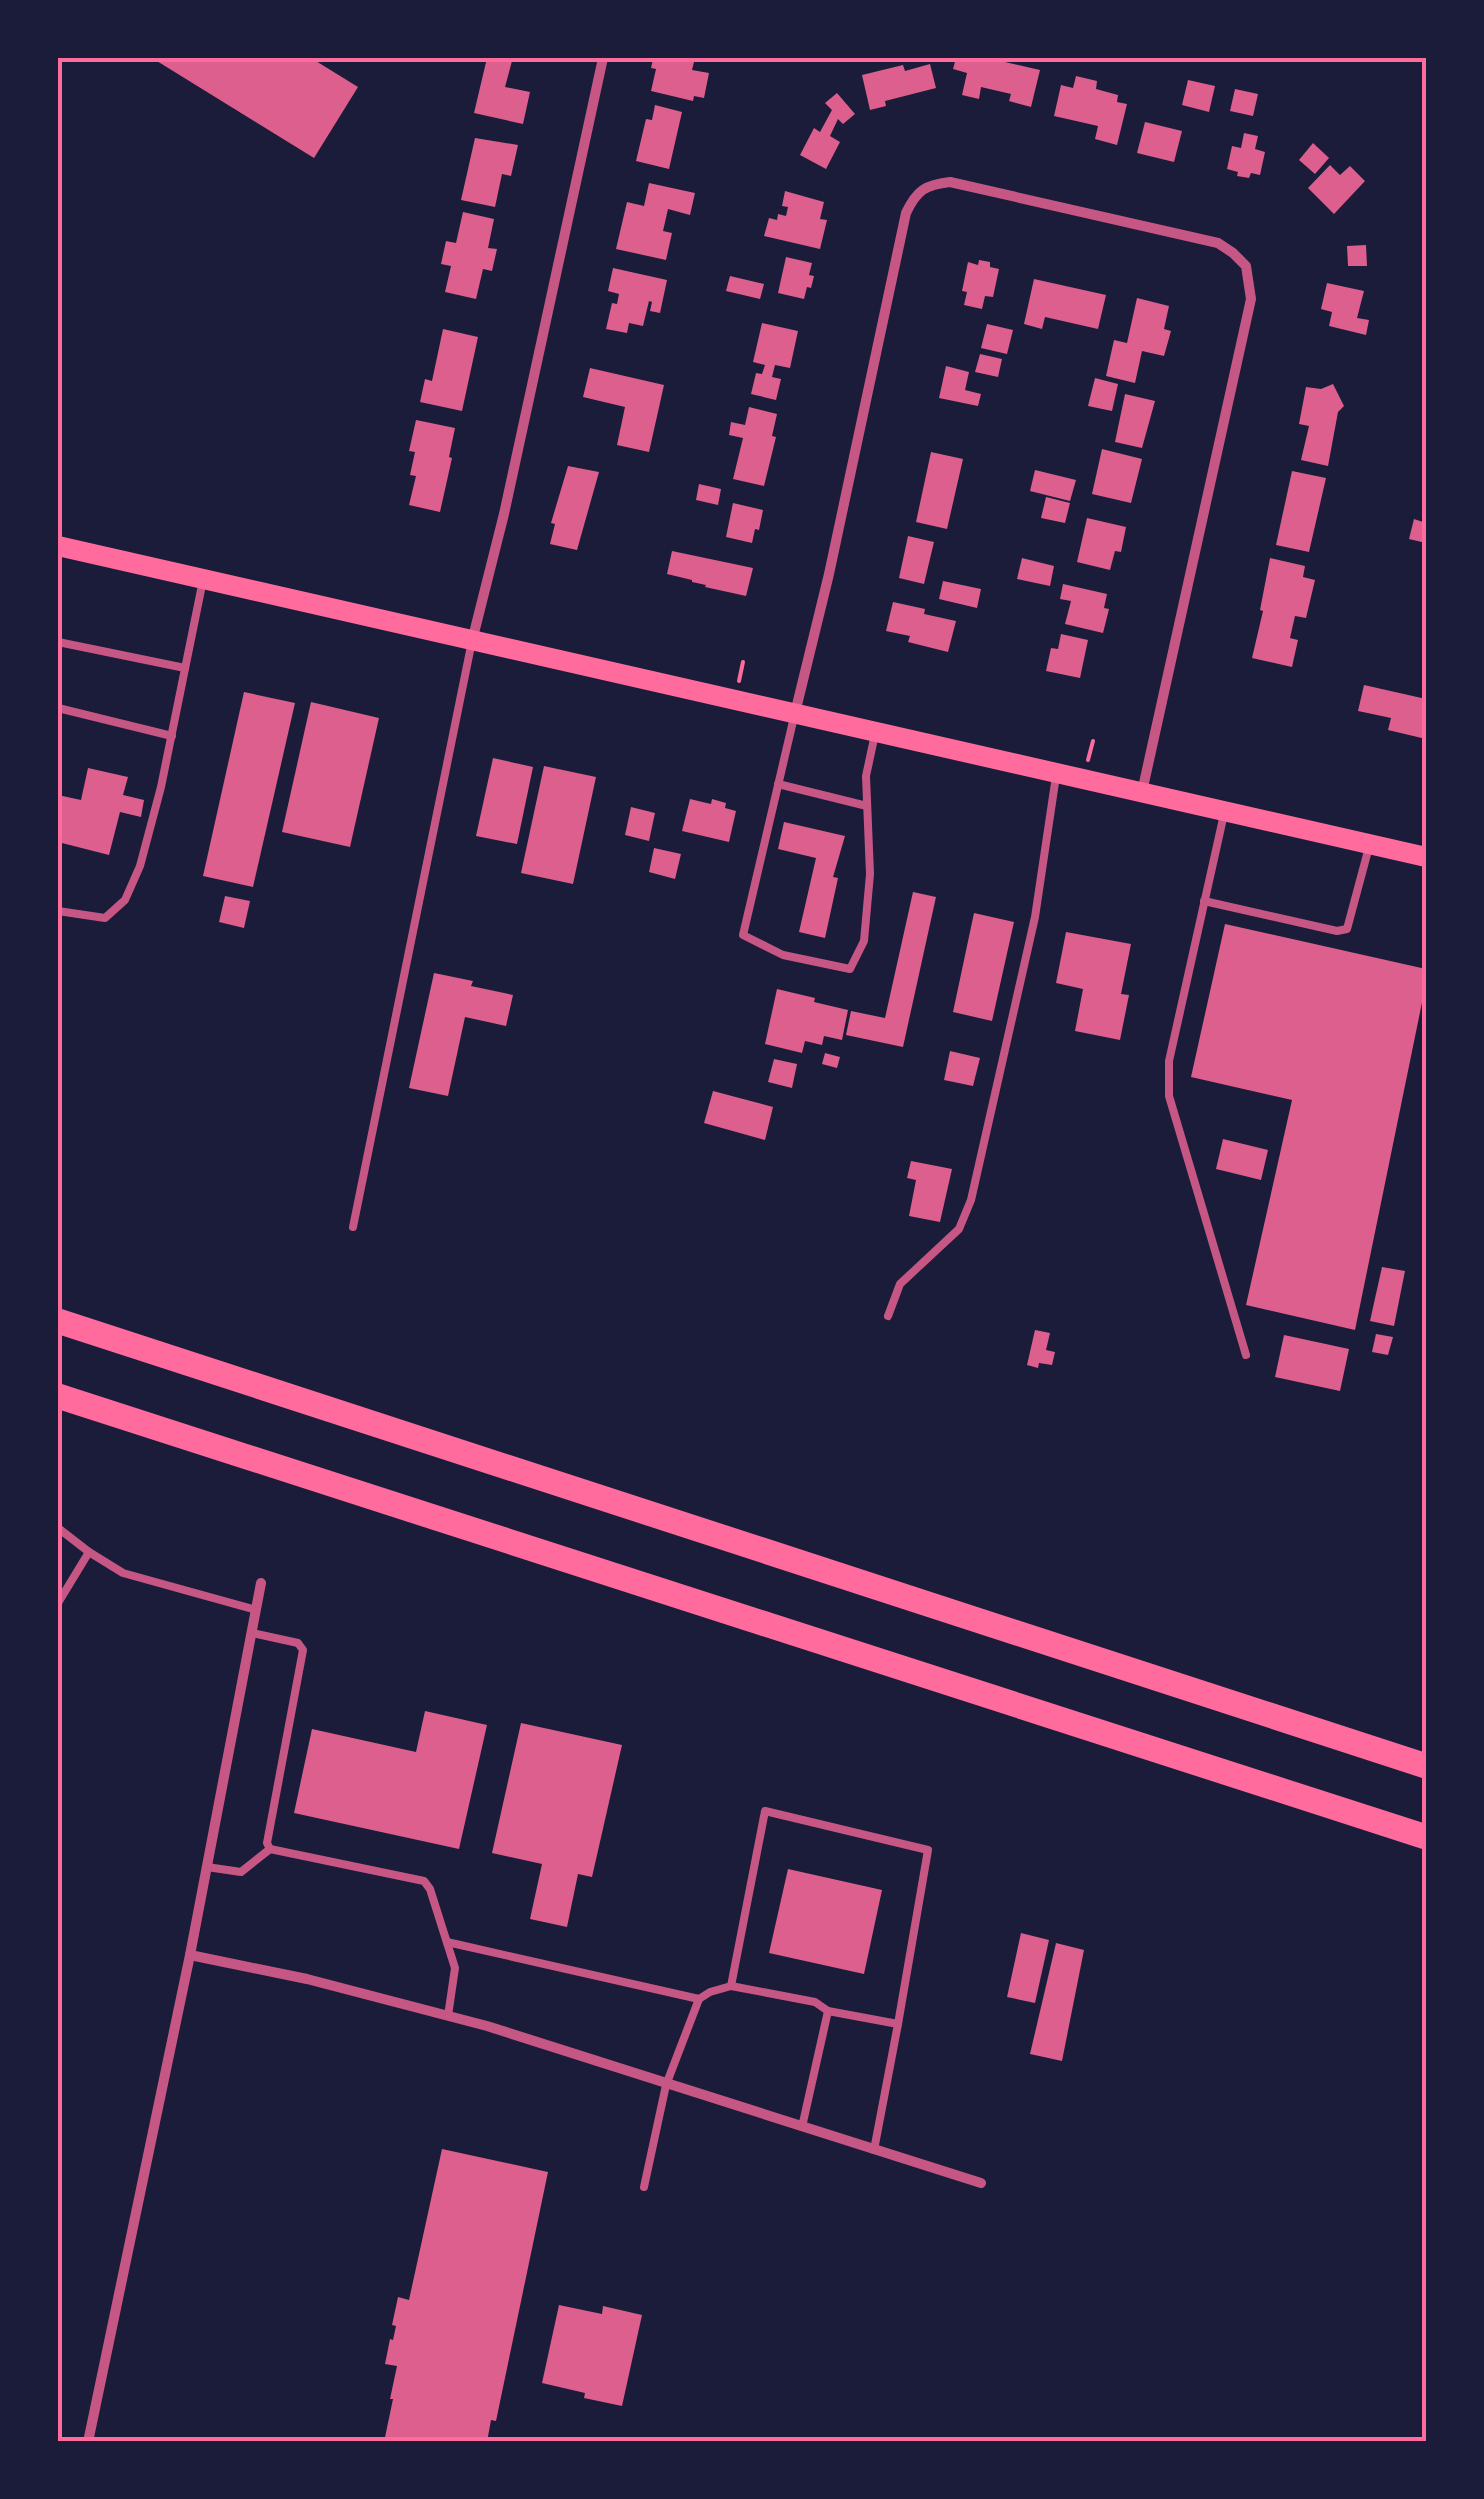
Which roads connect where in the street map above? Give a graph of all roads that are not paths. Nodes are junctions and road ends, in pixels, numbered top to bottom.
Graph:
1 (603, 58) edge
2 (58, 546) edge
3 (204, 580) junction
4 (472, 641) junction
5 (58, 642) edge
6 (186, 668) junction
7 (58, 708) edge
8 (795, 713) junction
9 (875, 730) junction
10 (172, 736) junction
11 (1057, 772) junction
12 (778, 784) junction
13 (1142, 793) junction
14 (867, 806) junction
15 (1224, 810) junction
16 (1370, 844) junction
17 (1426, 856) edge
18 (1204, 901) junction
19 (58, 911) edge
20 (353, 1227) dead end
21 (888, 1316) dead end
22 (58, 1321) edge
23 (1246, 1356) dead end
24 (58, 1396) edge
25 (58, 1528) edge
26 (89, 1552) junction
27 (261, 1583) dead end
28 (58, 1603) edge
29 (256, 1610) junction
30 (252, 1634) junction
31 (1426, 1766) edge
32 (1426, 1837) edge
33 (270, 1850) junction
34 (207, 1867) junction
35 (447, 1942) junction
36 (190, 1955) junction
37 (731, 1986) junction
38 (700, 1999) junction
39 (828, 2011) junction
40 (448, 2016) junction
41 (898, 2024) junction
42 (666, 2085) junction
43 (802, 2127) junction
44 (874, 2150) junction
45 (980, 2183) dead end
46 (644, 2187) dead end
47 (88, 2442) edge

1 - 4 street
2 - 3 main road
3 - 4 main road
3 - 6 lane
4 - 8 main road
4 - 20 lane
5 - 6 lane
6 - 10 lane
7 - 10 lane
8 - 9 main road
8 - 12 lane
8 - 13 street
9 - 11 main road
9 - 14 lane
10 - 19 lane
11 - 13 main road
11 - 21 lane
12 - 14 lane
12 - 14 lane
13 - 15 main road
15 - 16 main road
15 - 18 lane
16 - 17 main road
16 - 18 lane
18 - 23 lane
22 - 31 highway
24 - 32 highway
25 - 26 lane
26 - 28 lane
26 - 29 lane
27 - 29 street
29 - 30 street
30 - 33 lane
30 - 34 street
33 - 34 lane
33 - 35 lane
34 - 36 street
35 - 38 lane
35 - 40 lane
36 - 40 street
36 - 47 street
37 - 38 lane
37 - 39 lane
37 - 41 lane
38 - 42 lane
39 - 41 lane
39 - 43 lane
40 - 42 street
41 - 44 lane
42 - 43 street
42 - 46 lane
43 - 44 street
44 - 45 street

